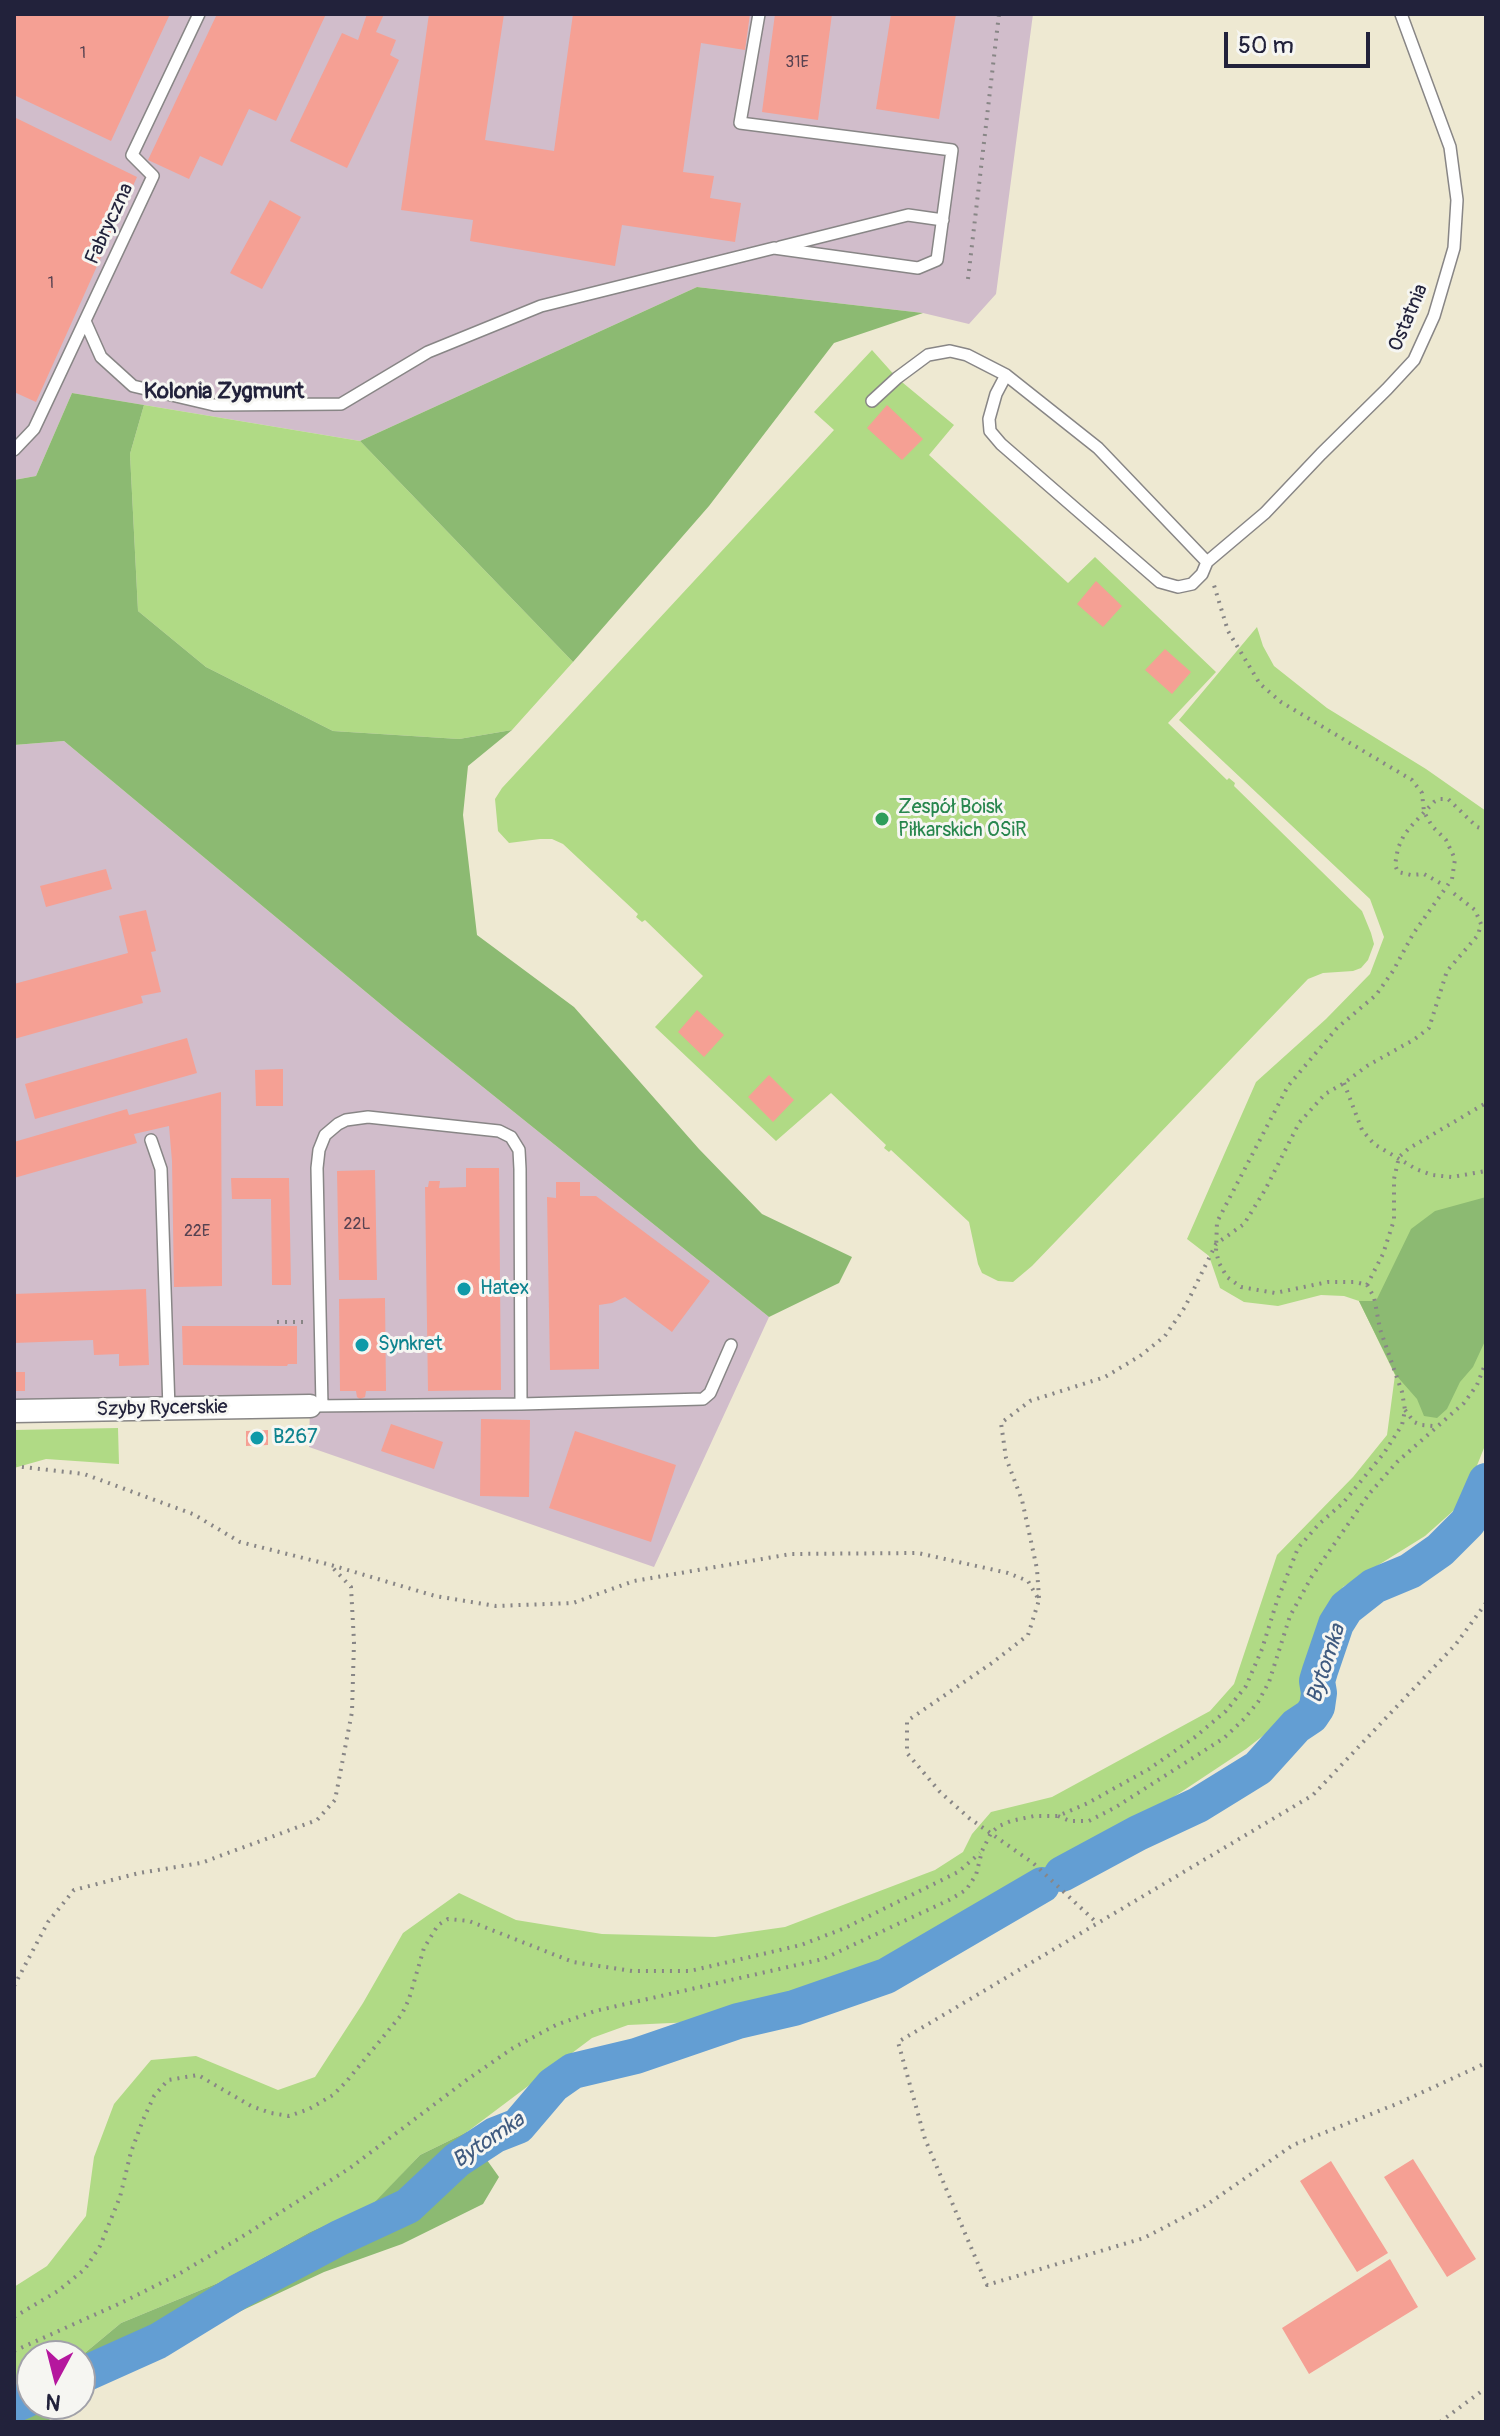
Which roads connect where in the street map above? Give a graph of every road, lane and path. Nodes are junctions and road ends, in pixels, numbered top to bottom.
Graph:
1 (199, 14) edge
2 (759, 14) edge
3 (999, 14) edge
4 (1401, 14) edge
5 (943, 220) junction
6 (774, 248) junction
7 (968, 279) dead end
8 (85, 321) junction
9 (1006, 375) junction
10 (872, 401) dead end
11 (14, 450) edge
12 (1207, 562) junction
13 (1424, 812) junction
14 (1486, 830) edge
15 (1440, 883) dead end
16 (1452, 892) dead end
17 (1344, 1083) junction
18 (1486, 1103) edge
19 (151, 1140) dead end
20 (1399, 1157) junction
21 (1486, 1171) edge
22 (1216, 1244) junction
23 (1367, 1285) junction
24 (277, 1322) dead end
25 (312, 1322) dead end
26 (731, 1345) dead end
27 (1486, 1362) edge
28 (521, 1404) junction
29 (316, 1406) junction
30 (169, 1409) junction
31 (1405, 1410) junction
32 (14, 1411) edge
33 (1439, 1423) junction
34 (14, 1466) edge
35 (331, 1565) junction
36 (1039, 1600) junction
37 (1486, 1603) edge
38 (1058, 1816) junction
39 (991, 1833) junction
40 (982, 1851) junction
41 (1097, 1923) junction
42 (14, 1986) edge
43 (1486, 2063) edge
44 (14, 2317) edge
45 (14, 2351) edge
46 (1486, 2388) edge
47 (1440, 2422) edge

1 - 8 lane, Fabryczna
2 - 5 lane
3 - 7 path
4 - 12 lane, Ostatnia
5 - 6 lane
5 - 6 lane
6 - 8 lane
8 - 11 lane, Fabryczna
9 - 10 lane
9 - 12 lane
9 - 12 lane, Ostatnia
12 - 13 path
13 - 14 path
13 - 15 path
13 - 22 path
16 - 17 path
17 - 20 path
17 - 22 path
18 - 20 path
19 - 30 lane
20 - 21 path
20 - 23 path
22 - 23 path
22 - 36 path
23 - 31 path
24 - 25 path
26 - 28 lane
27 - 33 path
28 - 29 lane
28 - 29 lane
29 - 30 street, Szyby Rycerskie
30 - 32 street, Szyby Rycerskie
31 - 33 path
31 - 38 path
33 - 38 path
34 - 35 path
35 - 36 path
35 - 42 path
36 - 39 path
37 - 41 path
38 - 39 path
39 - 40 path
39 - 41 path
40 - 44 path
40 - 45 path
41 - 43 path
46 - 47 path

